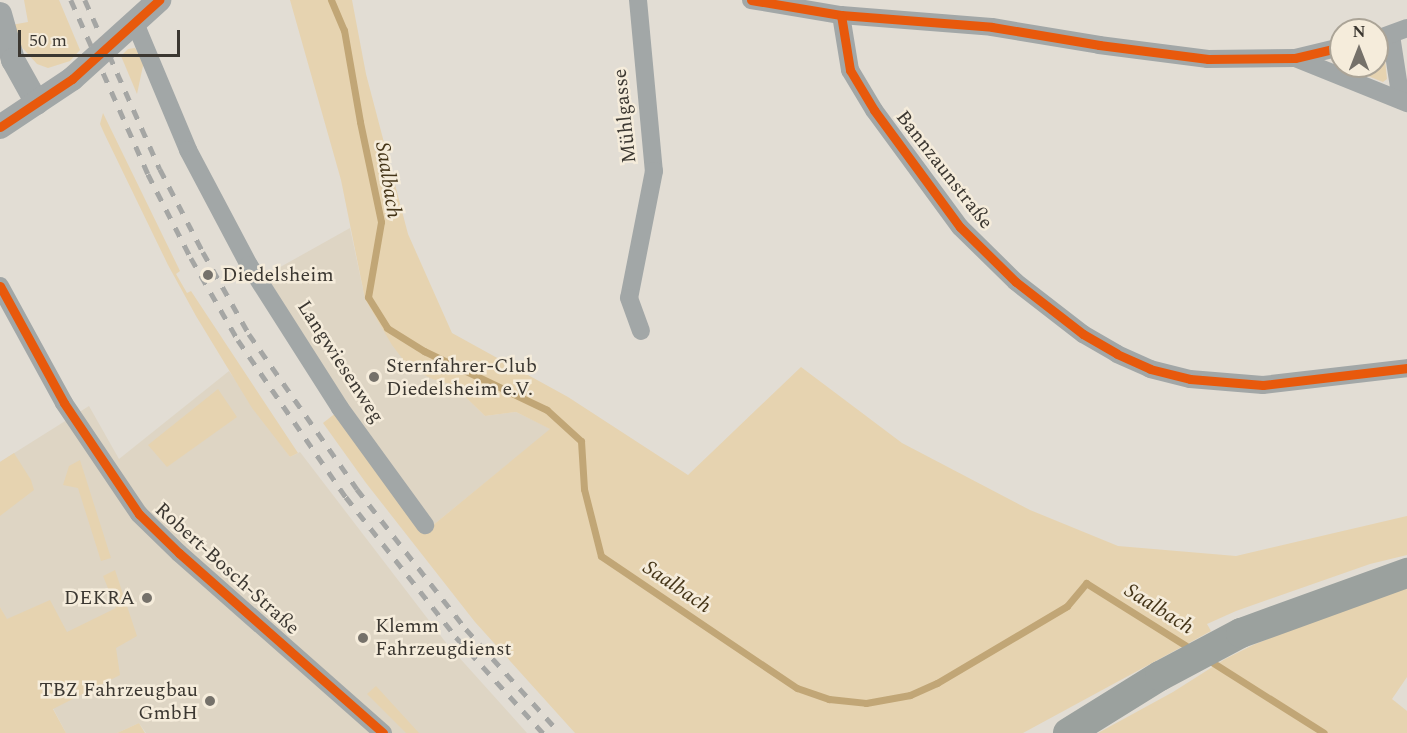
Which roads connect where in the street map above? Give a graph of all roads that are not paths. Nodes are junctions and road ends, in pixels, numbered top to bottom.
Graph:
1 (159, 0) edge
2 (638, 0) edge
3 (751, 0) edge
4 (0, 14) edge
5 (841, 15) junction
6 (135, 23) junction
7 (1392, 34) edge
8 (1329, 50) edge
9 (1295, 58) junction
10 (1404, 101) edge
11 (38, 103) junction
12 (0, 127) edge
13 (0, 286) edge
14 (641, 332) dead end
15 (1407, 368) edge
16 (425, 525) dead end
17 (1407, 573) edge
18 (383, 733) edge
19 (1068, 733) edge

1 - 6 street
2 - 14 street, Mühlgasse
3 - 5 street
4 - 11 street
5 - 9 street
5 - 15 street, Bannzaunstraße
6 - 11 street
6 - 16 street, Langwiesenweg
7 - 10 street
8 - 9 street
9 - 10 street
11 - 12 street
13 - 18 street, Robert-Bosch-Straße
17 - 19 main road

